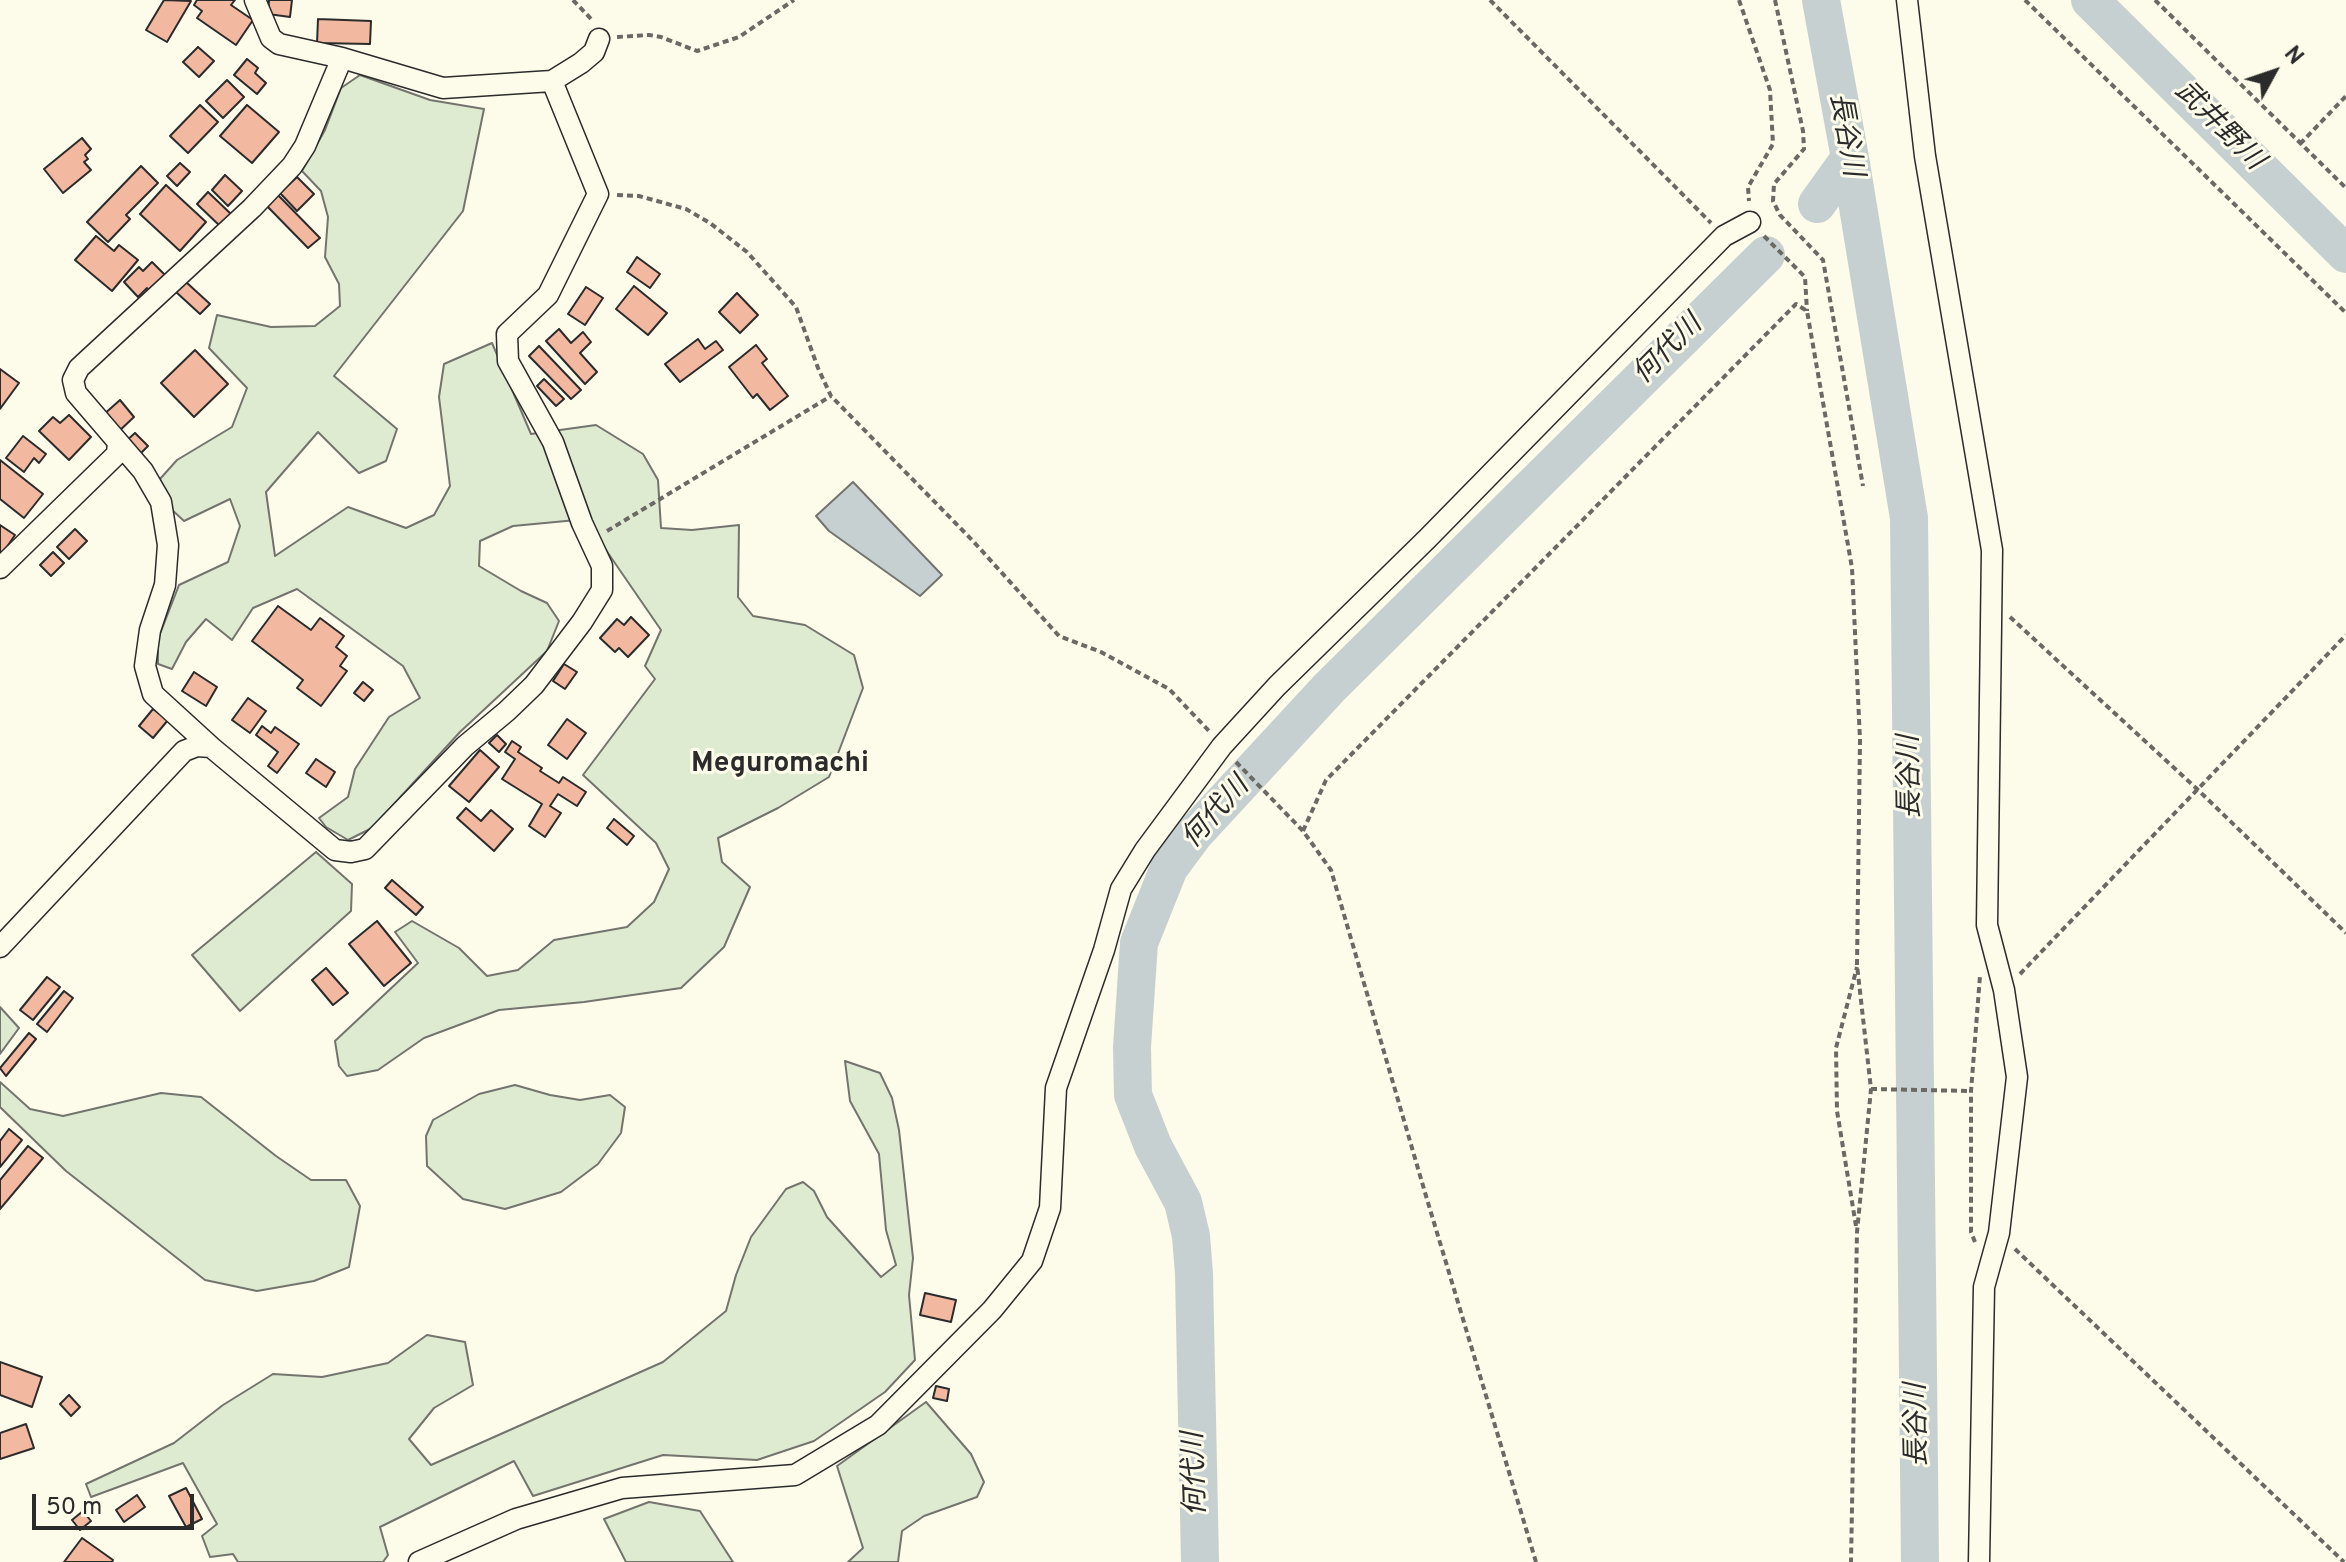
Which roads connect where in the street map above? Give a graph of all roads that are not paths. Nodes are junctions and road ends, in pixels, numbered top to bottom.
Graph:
1 (255, 0) edge
2 (1907, 0) edge
3 (599, 39) road end
4 (342, 58) junction
5 (552, 81) junction
6 (1750, 222) road end
7 (118, 442) junction
8 (0, 568) edge
9 (211, 747) junction
10 (0, 947) edge
11 (419, 1562) edge
12 (1979, 1562) edge

1 - 4 street
2 - 12 street
3 - 5 street
4 - 5 street
4 - 7 street
5 - 9 street
6 - 11 street
7 - 8 street
7 - 9 street
9 - 10 street

